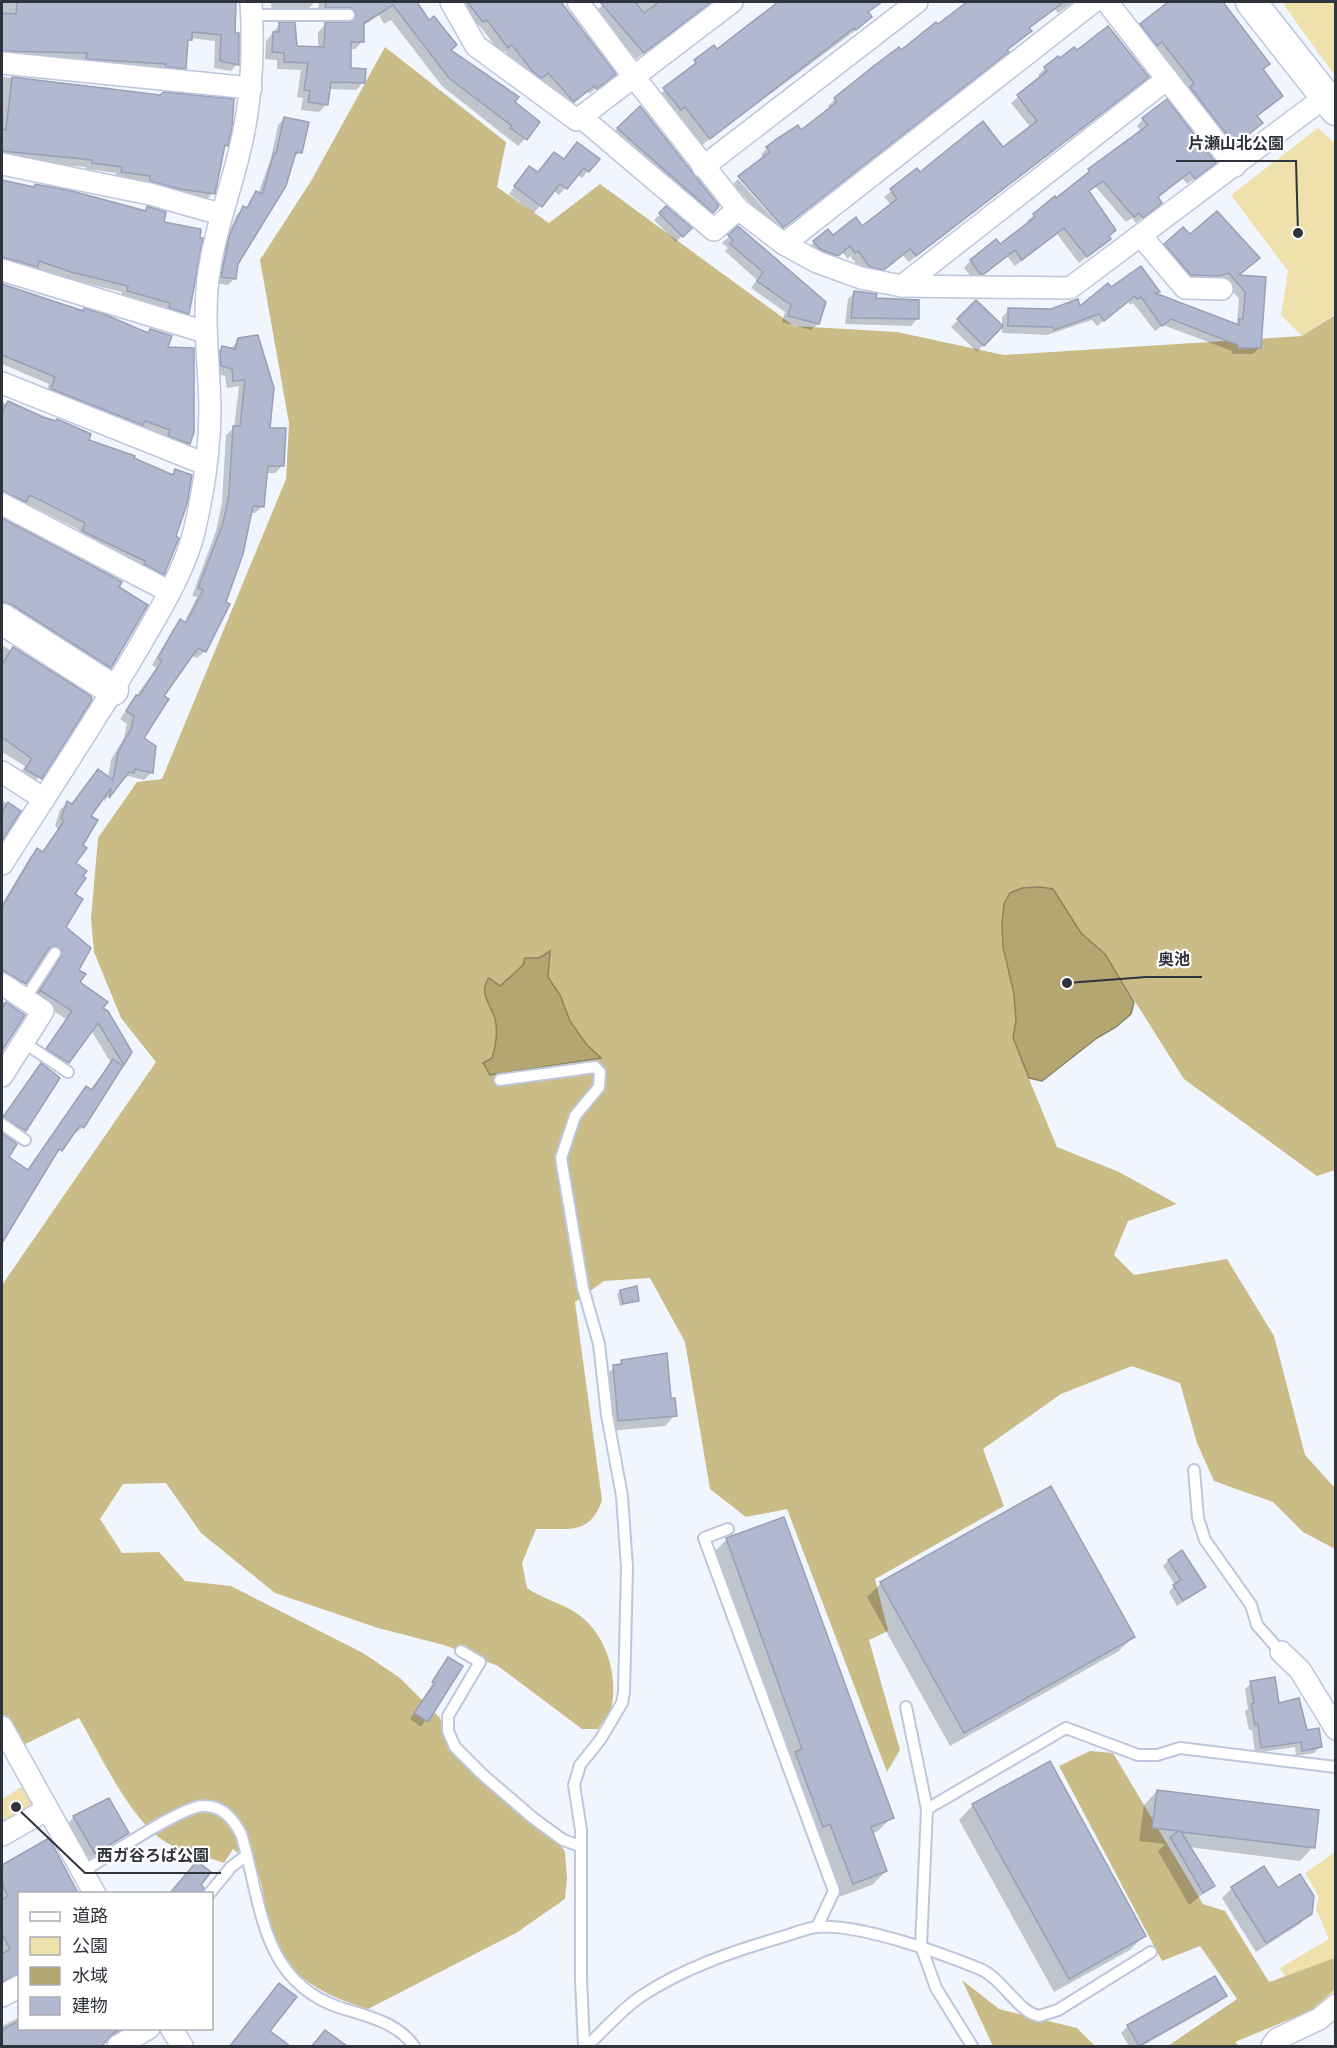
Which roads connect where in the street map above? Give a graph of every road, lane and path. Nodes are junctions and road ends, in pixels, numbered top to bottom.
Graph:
1 (451, 2) edge
2 (578, 2) edge
3 (732, 2) edge
4 (917, 2) edge
5 (1093, 2) edge
6 (1107, 2) edge
7 (1251, 2) edge
8 (251, 8) edge
9 (349, 15) dead end
10 (2, 63) edge
11 (634, 77) junction
12 (1167, 79) junction
13 (251, 88) junction
14 (1330, 104) edge
15 (581, 117) junction
16 (2, 165) edge
17 (1235, 166) junction
18 (703, 167) junction
19 (738, 209) junction
20 (220, 214) junction
21 (1141, 236) junction
22 (784, 244) junction
23 (2, 270) edge
24 (902, 286) junction
25 (1222, 289) dead end
26 (205, 332) junction
27 (2, 383) edge
28 (205, 464) junction
29 (2, 504) edge
30 (170, 592) junction
31 (2, 619) edge
32 (113, 690) junction
33 (2, 772) edge
34 (44, 799) junction
35 (2, 864) edge
36 (55, 953) dead end
37 (2, 984) edge
38 (25, 999) junction
39 (23, 1042) junction
40 (68, 1072) dead end
41 (2, 1076) edge
42 (500, 1080) dead end
43 (2, 1124) edge
44 (26, 1140) dead end
45 (1194, 1470) dead end
46 (728, 1529) dead end
47 (461, 1651) dead end
48 (1281, 1652) joint
49 (906, 1707) dead end
50 (2, 1727) edge
51 (1335, 1729) edge
52 (1335, 1767) edge
53 (927, 1809) junction
54 (46, 1810) junction
55 (2, 1835) edge
56 (580, 1846) junction
57 (247, 1856) junction
58 (82, 1872) junction
59 (94, 1892) edge
60 (210, 1892) edge
61 (817, 1927) junction
62 (921, 1946) junction
63 (1151, 1952) dead end
64 (18, 1987) edge
65 (2, 1996) edge
66 (1335, 2005) edge
67 (145, 2030) edge
68 (172, 2030) edge
69 (117, 2046) edge
70 (182, 2046) edge
71 (414, 2046) edge
72 (586, 2046) edge
73 (972, 2046) edge
74 (1272, 2046) edge

1 - 15 street
2 - 11 street
3 - 11 street
4 - 18 street
5 - 22 street
6 - 12 street
7 - 14 street
8 - 9 lane
8 - 13 street
10 - 13 street
11 - 15 street
11 - 18 street
12 - 17 street
12 - 24 street
13 - 20 street
14 - 17 street
15 - 19 street
16 - 20 street
17 - 21 street
18 - 19 street
19 - 22 street
20 - 26 street
21 - 24 street
21 - 25 street
22 - 24 street
23 - 26 street
26 - 28 street
27 - 28 street
28 - 30 street
29 - 30 street
30 - 32 street
31 - 32 street
32 - 34 street
33 - 34 street
34 - 35 street
36 - 38 lane
37 - 38 street
38 - 39 street
39 - 40 lane
39 - 41 street
42 - 56 lane
43 - 44 lane
45 - 48 lane
46 - 61 lane
47 - 56 lane
48 - 51 street
49 - 53 lane
50 - 54 street
52 - 53 lane
53 - 62 lane
54 - 55 street
54 - 58 street
56 - 72 lane
57 - 58 lane
57 - 60 lane
57 - 71 lane
58 - 59 street
61 - 62 lane
61 - 72 lane
62 - 63 lane
62 - 73 lane
64 - 65 street
66 - 74 street
67 - 69 street
68 - 70 street

